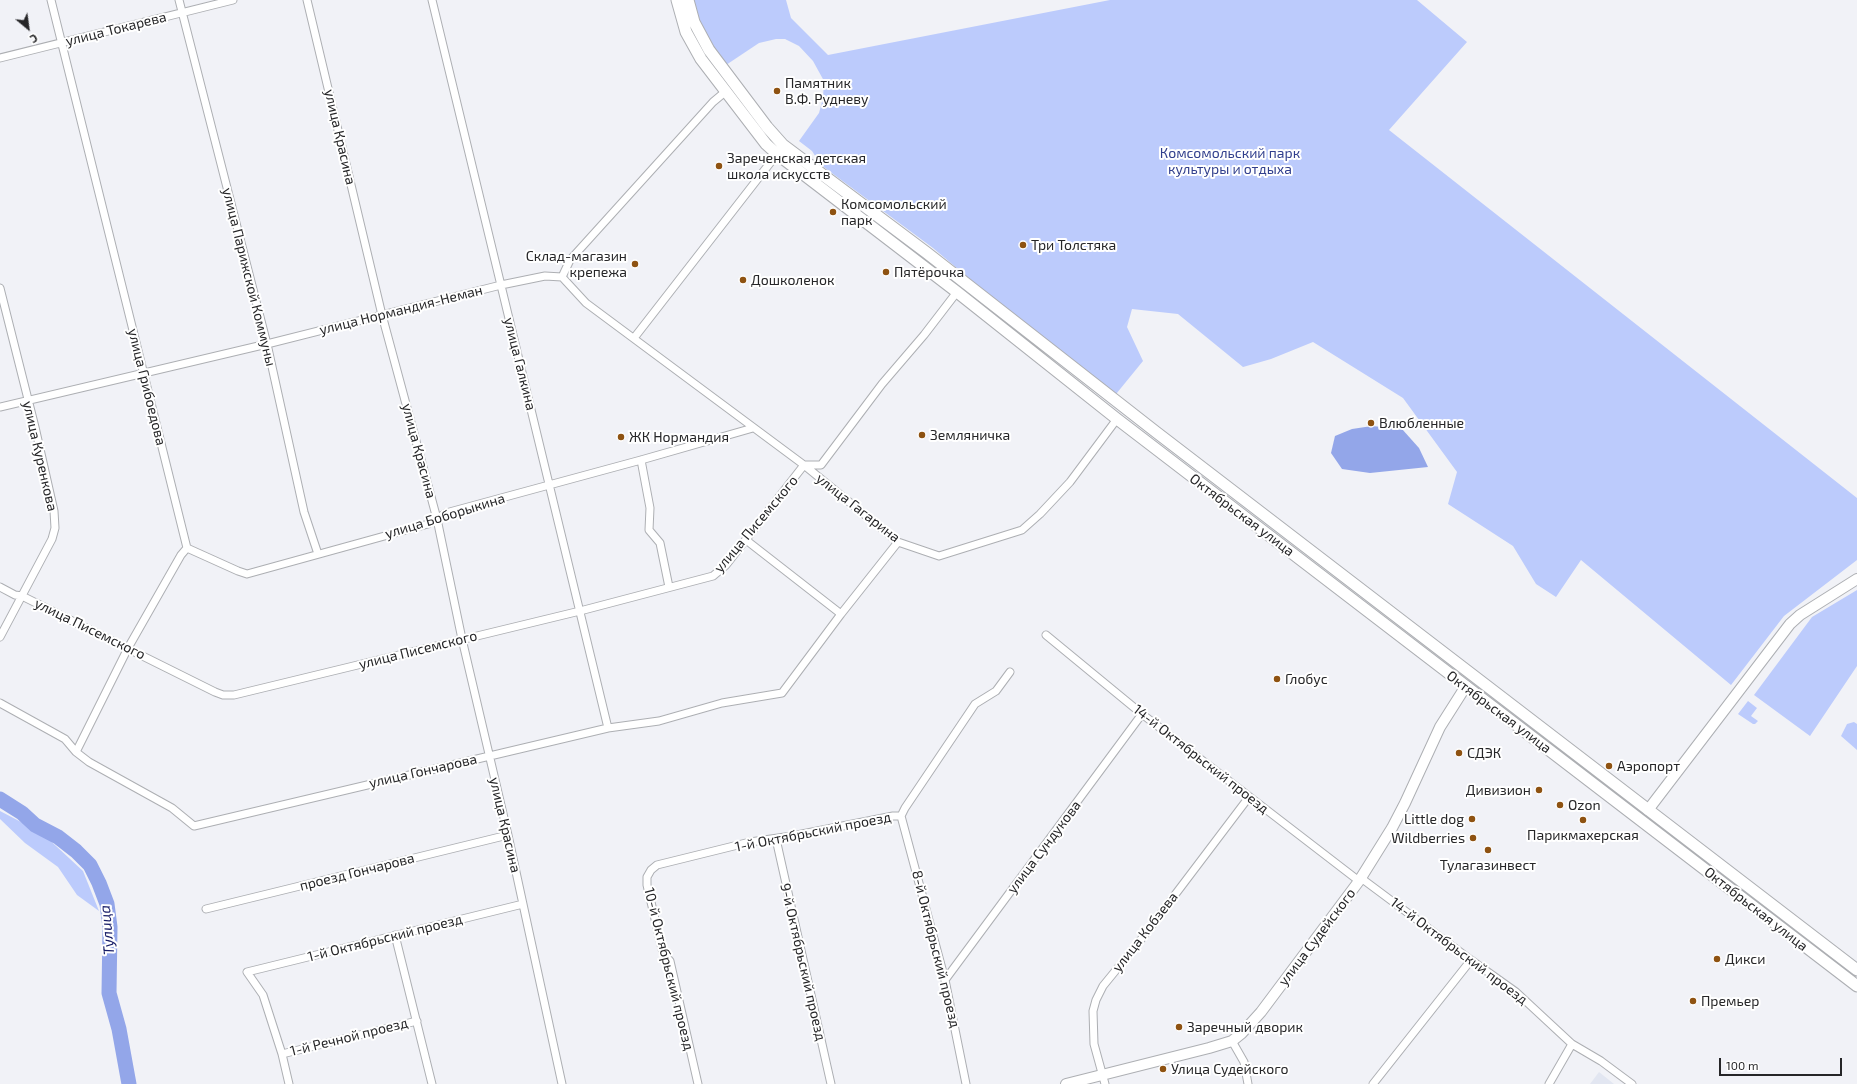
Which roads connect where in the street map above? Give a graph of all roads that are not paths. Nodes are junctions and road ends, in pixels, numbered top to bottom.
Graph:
1 (51, 0) edge
2 (179, 0) edge
3 (233, 0) edge
4 (307, 0) edge
5 (432, 0) edge
6 (677, 0) edge
7 (688, 0) edge
8 (182, 13) junction
9 (60, 43) junction
10 (0, 58) edge
11 (725, 92) junction
12 (780, 150) junction
13 (562, 277) junction
14 (500, 285) junction
15 (0, 288) edge
16 (958, 292) junction
17 (382, 315) junction
18 (634, 338) junction
19 (267, 344) junction
20 (143, 373) junction
21 (27, 400) junction
22 (0, 407) edge
23 (1117, 419) junction
24 (753, 428) junction
25 (641, 460) junction
26 (804, 465) junction
27 (550, 486) junction
28 (437, 519) junction
29 (746, 540) junction
30 (898, 542) junction
31 (186, 548) junction
32 (318, 554) junction
33 (1857, 579) edge
34 (0, 587) edge
35 (669, 587) junction
36 (22, 596) junction
37 (580, 612) junction
38 (841, 614) junction
39 (1046, 635) dead end
40 (0, 637) edge
41 (462, 639) junction
42 (128, 648) junction
43 (1010, 672) dead end
44 (1473, 675) junction
45 (1466, 686) junction
46 (0, 703) edge
47 (1142, 714) junction
48 (608, 728) junction
49 (76, 752) junction
50 (490, 756) junction
51 (1249, 798) junction
52 (1648, 810) junction
53 (901, 816) junction
54 (1641, 820) junction
55 (508, 835) junction
56 (776, 839) junction
57 (647, 877) joint
58 (1360, 879) junction
59 (523, 904) junction
60 (206, 909) dead end
61 (396, 935) junction
62 (1471, 960) junction
63 (1857, 970) edge
64 (945, 980) junction
65 (1857, 986) edge
66 (417, 1021) junction
67 (1232, 1041) junction
68 (1572, 1044) junction
69 (282, 1054) junction
70 (1104, 1080) edge
71 (289, 1084) edge
72 (432, 1084) edge
73 (562, 1084) edge
74 (698, 1084) edge
75 (831, 1084) edge
76 (966, 1084) edge
77 (1066, 1084) edge
78 (1248, 1084) edge
79 (1373, 1084) edge
80 (1549, 1084) edge
81 (1632, 1084) edge

1 - 9 street, улица Грибоедова
2 - 8 street, улица Парижской Коммуны
3 - 8 street, улица Токарева
4 - 17 street, улица Красина
5 - 14 street, улица Галкина
6 - 11 main road, Октябрьская улица
7 - 12 main road, Октябрьская улица
8 - 9 street, улица Токарева
8 - 19 street, улица Парижской Коммуны
9 - 10 street, улица Токарева
9 - 20 street, улица Грибоедова
11 - 12 main road, Октябрьская улица
11 - 13 street
12 - 16 main road, Октябрьская улица
12 - 18 street
12 - 44 main road, Октябрьская улица
13 - 14 street, улица Нормандия-Неман
13 - 18 street, улица Гагарина
14 - 17 street, улица Нормандия-Неман
14 - 27 street, улица Галкина
15 - 21 street, улица Куренкова
16 - 23 main road, Октябрьская улица
16 - 26 street
17 - 19 street, улица Нормандия-Неман
17 - 28 street, улица Красина
18 - 24 street, улица Гагарина
19 - 20 street, улица Нормандия-Неман
19 - 32 street, улица Парижской Коммуны
20 - 21 street, улица Нормандия-Неман
20 - 31 street, улица Грибоедова
21 - 22 street, улица Нормандия-Неман
21 - 36 street, улица Куренкова
23 - 30 street, улица Гагарина
23 - 45 main road, Октябрьская улица
24 - 25 street, улица Боборыкина
24 - 26 street, улица Гагарина
25 - 27 street, улица Боборыкина
25 - 35 street
26 - 29 street, улица Писемского
26 - 30 street, улица Гагарина
27 - 28 street, улица Боборыкина
27 - 37 street, улица Галкина
28 - 32 street, улица Боборыкина
28 - 41 street, улица Красина
29 - 35 street, улица Писемского
29 - 38 street
30 - 38 street, улица Гончарова
31 - 32 street, улица Боборыкина
31 - 42 street
33 - 52 street
34 - 36 street, улица Писемского
35 - 37 street, улица Писемского
36 - 40 street, улица Куренкова
36 - 42 street, улица Писемского
37 - 41 street, улица Писемского
37 - 48 street, улица Галкина
38 - 48 street, улица Гончарова
39 - 47 street, 14-й Октябрьский проезд
41 - 42 street, улица Писемского
41 - 50 street, улица Красина
42 - 49 street
43 - 53 street, 1-й Октябрьский проезд
44 - 45 main road, улица Судейского
44 - 52 main road, Октябрьская улица
45 - 54 main road, Октябрьская улица
45 - 58 street, улица Судейского
46 - 49 street, улица Гончарова
47 - 51 street, 14-й Октябрьский проезд
47 - 64 street, улица Сундукова
48 - 50 street, улица Гончарова
49 - 50 street, улица Гончарова
50 - 55 street, улица Красина
51 - 58 street, 14-й Октябрьский проезд
51 - 70 street, улица Кобзева
52 - 54 main road
52 - 63 main road, Октябрьская улица
53 - 56 street, 1-й Октябрьский проезд
53 - 64 street, 8-й Октябрьский проезд
54 - 65 main road, Октябрьская улица
55 - 59 street, улица Красина
55 - 60 street, проезд Гончарова
56 - 57 street, 1-й Октябрьский проезд
56 - 75 street, 9-й Октябрьский проезд
57 - 74 street, 10-й Октябрьский проезд
58 - 62 street, 14-й Октябрьский проезд
58 - 67 street, улица Судейского
59 - 61 street, 1-й Октябрьский проезд
59 - 73 street, улица Красина
61 - 66 street
61 - 69 street, 1-й Октябрьский проезд
62 - 68 street, 14-й Октябрьский проезд
62 - 79 street
64 - 76 street, 8-й Октябрьский проезд
66 - 69 street, 1-й Речной проезд
66 - 72 street
67 - 70 street, улица Судейского
67 - 78 street
68 - 80 street
68 - 81 street, 14-й Октябрьский проезд
69 - 71 street
70 - 77 street, улица Судейского

